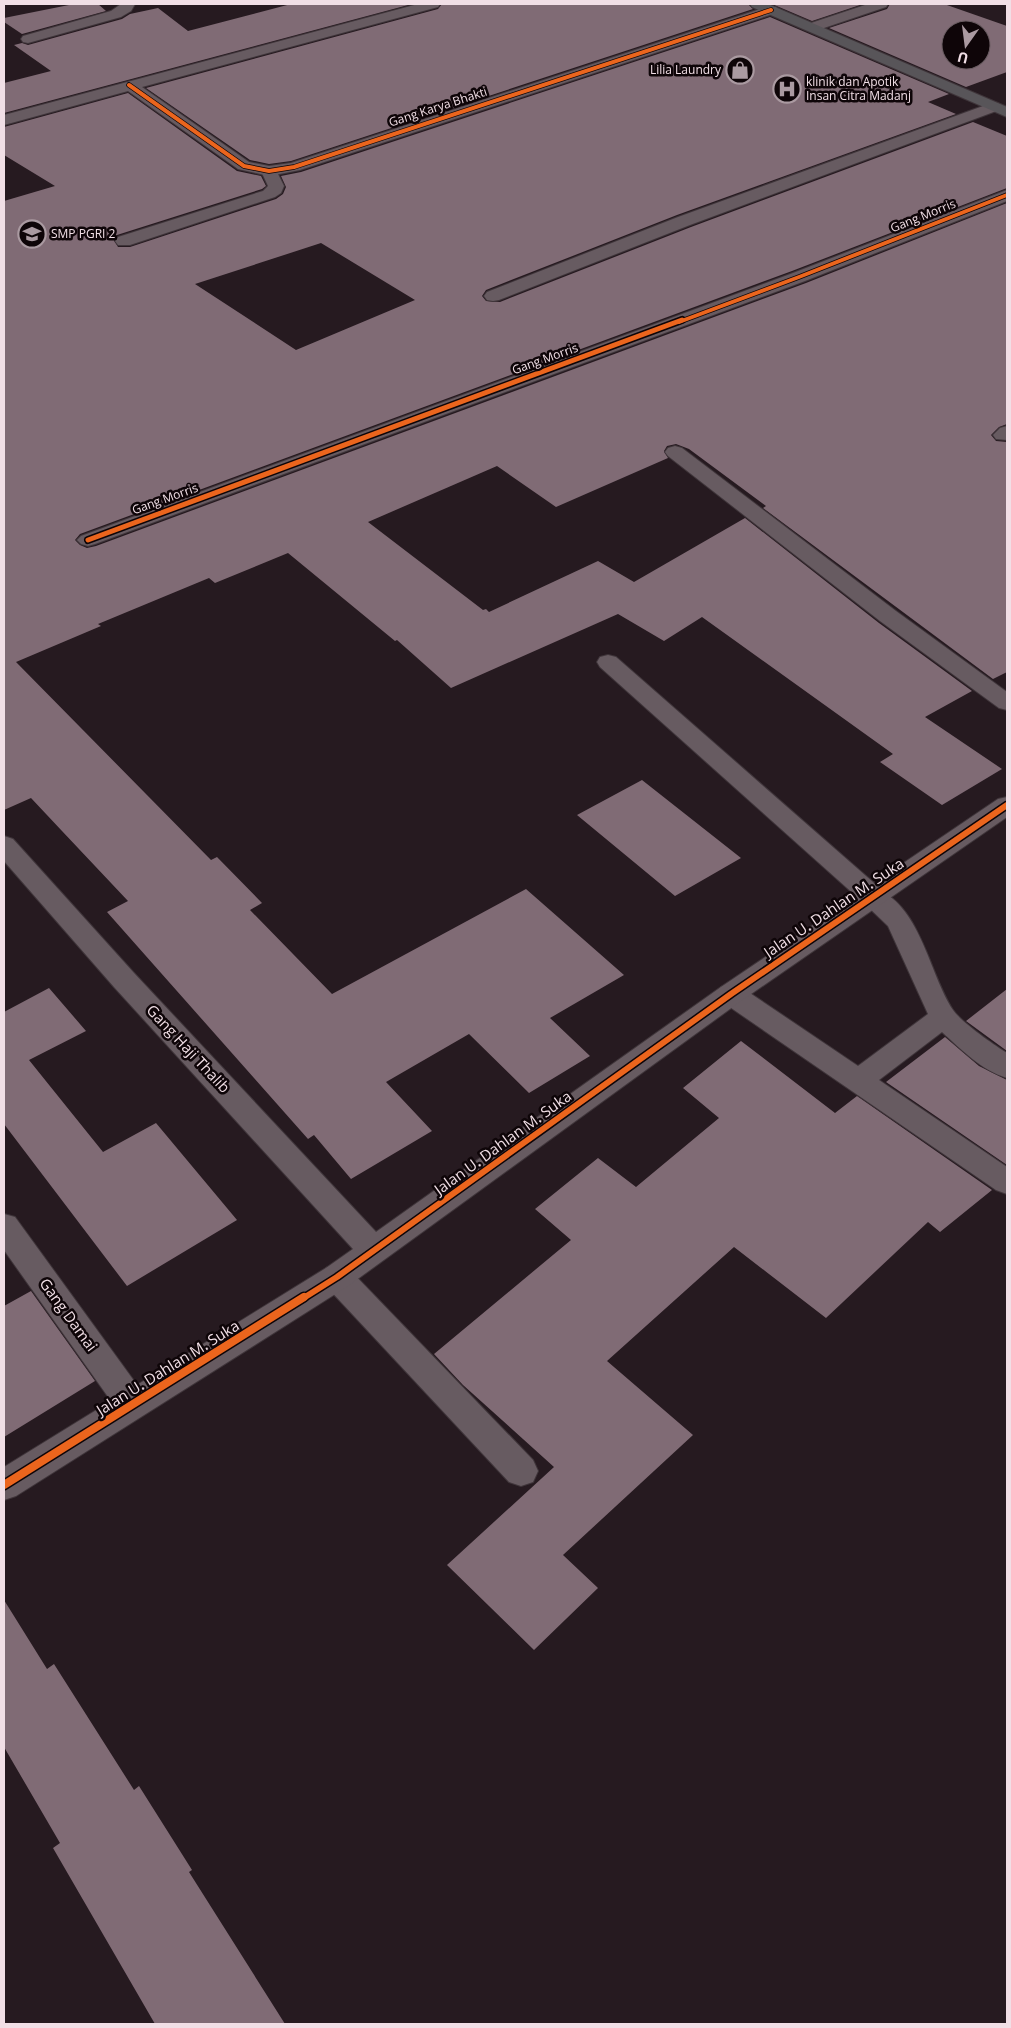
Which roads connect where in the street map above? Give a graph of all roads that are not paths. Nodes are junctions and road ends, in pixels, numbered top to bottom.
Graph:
1 (128, 4) edge
2 (433, 4) edge
3 (757, 4) edge
4 (881, 4) edge
5 (771, 10) junction
6 (813, 27) junction
7 (28, 39) dead end
8 (129, 86) junction
9 (1000, 110) edge
10 (4, 120) edge
11 (269, 172) junction
12 (1007, 195) edge
13 (124, 241) dead end
14 (493, 296) dead end
15 (675, 452) dead end
16 (88, 540) dead end
17 (608, 662) dead end
18 (1007, 703) edge
19 (1007, 806) edge
20 (4, 845) edge
21 (873, 897) junction
22 (731, 994) junction
23 (943, 1017) junction
24 (1007, 1068) edge
25 (860, 1080) junction
26 (1007, 1182) edge
27 (4, 1226) edge
28 (374, 1251) junction
29 (337, 1277) junction
30 (132, 1404) junction
31 (521, 1471) dead end
32 (4, 1485) edge

1 - 7 street
2 - 8 street
3 - 5 main road
4 - 6 street
5 - 6 main road
5 - 11 street, Gang Karya Bhakti
6 - 9 main road
8 - 10 street
8 - 11 street, Gang Karya Bhakti
9 - 14 street
11 - 13 street
12 - 16 street, Gang Morris
15 - 18 street
17 - 21 street
19 - 21 street, Jalan U. Dahlan M. Suka
20 - 28 street, Gang Haji Thalib
21 - 22 street, Jalan U. Dahlan M. Suka
21 - 23 street
22 - 25 street
22 - 28 street, Jalan U. Dahlan M. Suka
23 - 24 street
23 - 25 street
25 - 26 street
27 - 30 street, Gang Damai
28 - 29 street, Jalan U. Dahlan M. Suka
29 - 30 street, Jalan U. Dahlan M. Suka
29 - 31 street
30 - 32 street, Jalan U. Dahlan M. Suka

